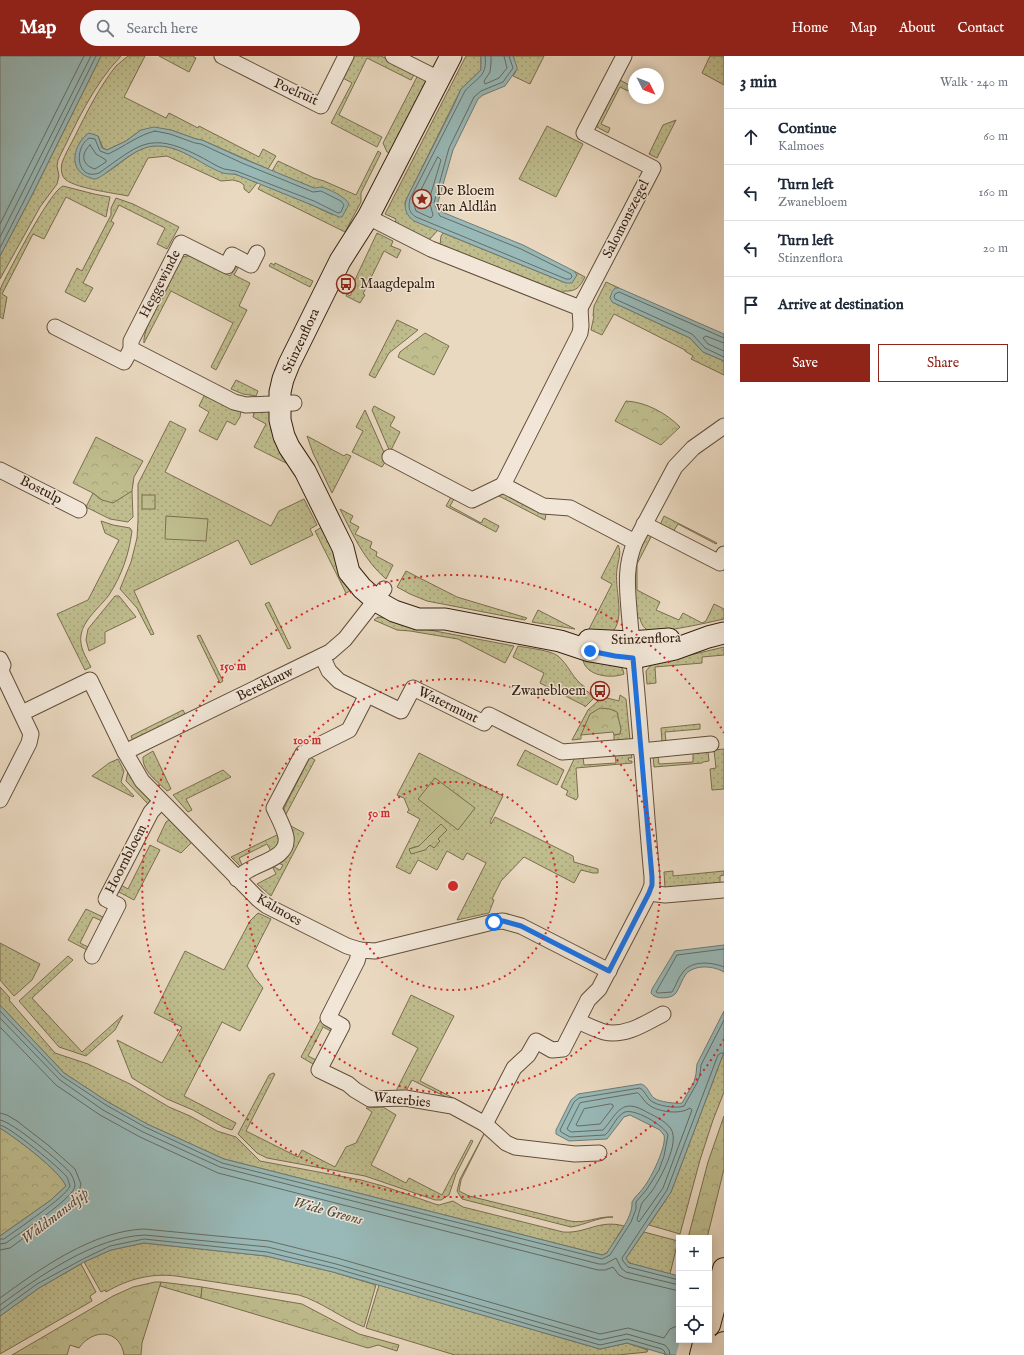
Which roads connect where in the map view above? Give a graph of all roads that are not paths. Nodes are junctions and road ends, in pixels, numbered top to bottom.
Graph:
1 (222, 56) edge
2 (346, 56) edge
3 (392, 56) edge
4 (450, 56) edge
5 (624, 56) edge
6 (439, 79) junction
7 (368, 217) junction
8 (257, 253) dead end
9 (580, 308) junction
10 (55, 327) dead end
11 (131, 349) junction
12 (287, 403) junction
13 (724, 426) edge
14 (390, 457) dead end
15 (1, 472) edge
16 (503, 485) junction
17 (79, 510) dead end
18 (644, 524) junction
19 (635, 542) junction
20 (724, 554) edge
21 (380, 595) junction
22 (716, 635) edge
23 (632, 650) junction
24 (322, 656) junction
25 (0, 659) edge
26 (367, 695) junction
27 (22, 713) junction
28 (711, 744) dead end
29 (641, 748) junction
30 (125, 752) junction
31 (0, 800) edge
32 (161, 801) junction
33 (237, 879) junction
34 (724, 890) edge
35 (649, 893) junction
36 (360, 950) junction
37 (92, 956) dead end
38 (609, 971) junction
39 (663, 1014) dead end
40 (578, 1021) junction
41 (485, 1124) junction
42 (599, 1153) dead end
43 (723, 1274) edge
44 (712, 1314) edge
45 (724, 1342) edge
46 (704, 1343) edge
47 (701, 1355) edge
48 (721, 1355) edge

1 - 2 street, Poelruit
3 - 6 street
4 - 6 street, Stinzenflora
5 - 9 street, Salomonszegel
6 - 7 street, Stinzenflora
7 - 9 street
7 - 12 street, Stinzenflora
8 - 11 street, Heggewinde
9 - 16 street
10 - 11 street
11 - 12 street
12 - 21 street, Stinzenflora
13 - 18 street
14 - 16 street
15 - 17 street, Bostulp
16 - 19 street
18 - 19 street
18 - 20 street
19 - 23 street
21 - 23 street, Stinzenflora
21 - 24 street, Bereklauw
22 - 23 street, Stinzenflora
23 - 29 street
24 - 26 street, Watermunt
24 - 30 street, Bereklauw
25 - 27 street
26 - 29 street, Watermunt
26 - 33 street
27 - 30 street, Kalmoes
27 - 31 street
28 - 29 street
29 - 35 street
30 - 32 street, Kalmoes
32 - 33 street, Kalmoes
32 - 37 street, Hoornbloem
33 - 36 street, Kalmoes
34 - 35 street
35 - 38 street
36 - 38 street, Kalmoes
36 - 41 street, Waterbies
38 - 40 street
39 - 40 street
40 - 41 street
41 - 42 street, Waterbies
43 - 44 main road
45 - 48 main road
46 - 47 main road

